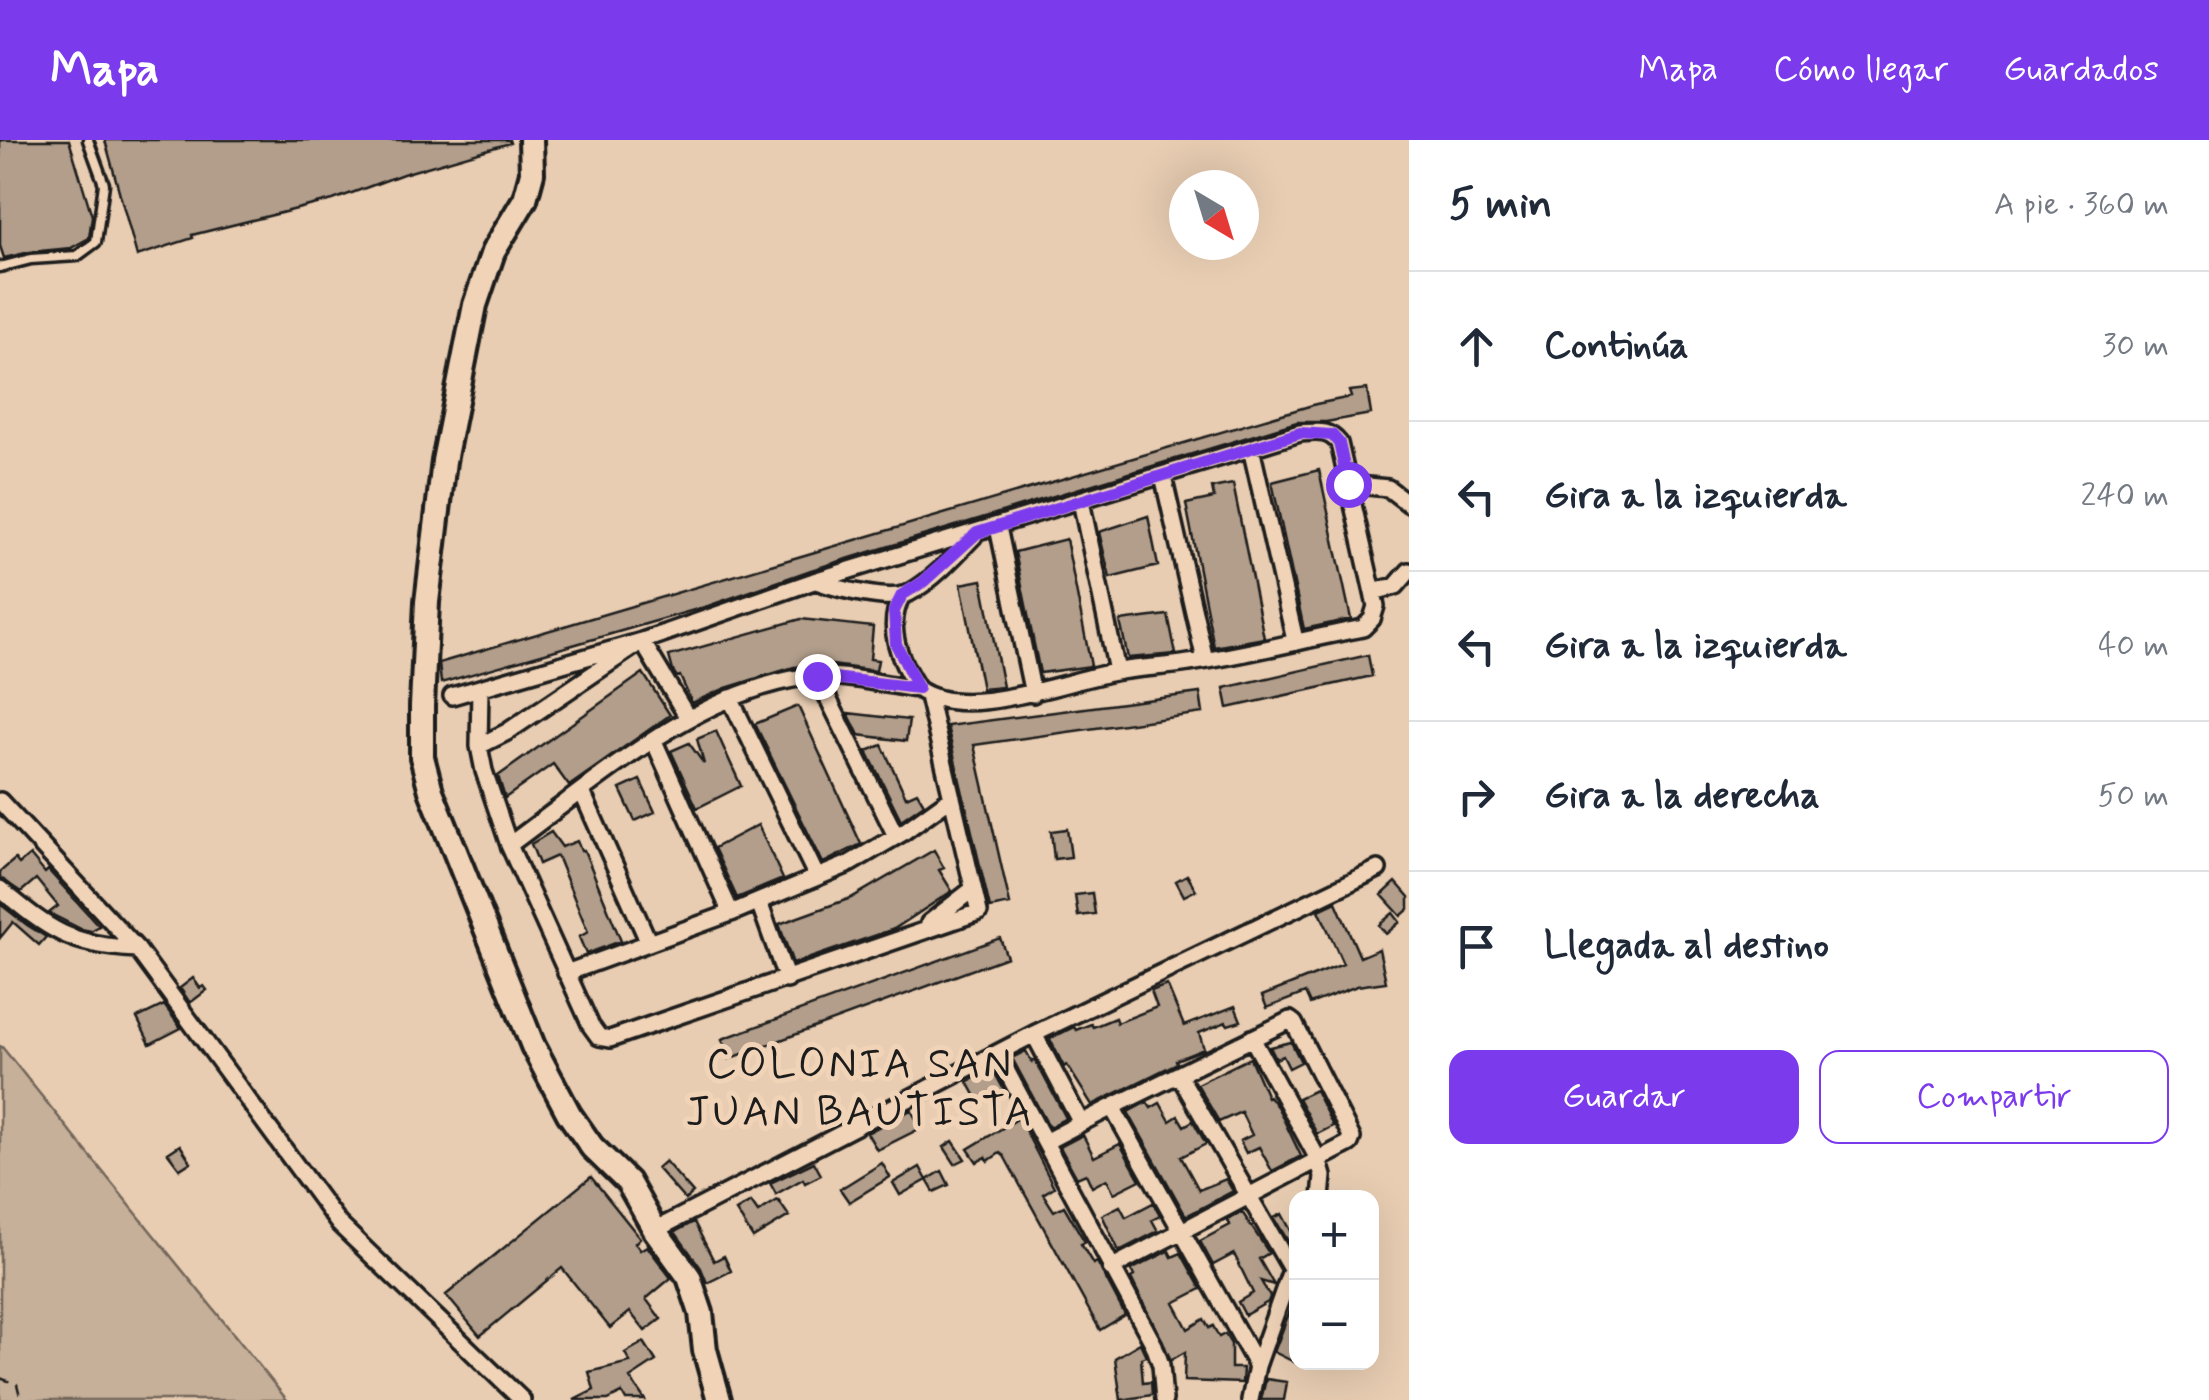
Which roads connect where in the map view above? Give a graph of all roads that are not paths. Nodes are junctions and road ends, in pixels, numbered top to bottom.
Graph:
1 (88, 140) edge
2 (531, 140) edge
3 (0, 267) edge
4 (1251, 448) junction
5 (1164, 476) junction
6 (1348, 484) junction
7 (1081, 501) junction
8 (1409, 504) edge
9 (998, 527) junction
10 (977, 533) junction
11 (1409, 571) edge
12 (814, 581) junction
13 (1372, 592) junction
14 (902, 595) junction
15 (1296, 640) junction
16 (642, 641) junction
17 (1206, 660) junction
18 (1117, 671) junction
19 (817, 676) junction
20 (480, 688) junction
21 (923, 692) junction
22 (1033, 694) junction
23 (452, 696) dead end
24 (730, 698) junction
25 (688, 718) junction
26 (654, 741) junction
27 (479, 746) junction
28 (582, 792) junction
29 (952, 797) junction
30 (0, 801) edge
31 (896, 836) junction
32 (509, 845) junction
33 (1378, 869) dead end
34 (816, 875) junction
35 (0, 889) edge
36 (759, 902) junction
37 (731, 913) junction
38 (648, 943) junction
39 (137, 949) junction
40 (566, 973) junction
41 (787, 980) junction
42 (1034, 1034) junction
43 (1252, 1038) junction
44 (998, 1056) junction
45 (1179, 1075) junction
46 (1112, 1107) junction
47 (1080, 1123) junction
48 (1046, 1142) junction
49 (1318, 1160) junction
50 (1322, 1190) edge
51 (1250, 1195) junction
52 (656, 1230) junction
53 (1180, 1231) junction
54 (1289, 1254) edge
55 (1111, 1268) junction
56 (1289, 1276) edge
57 (1257, 1366) junction
58 (522, 1400) edge
59 (719, 1400) edge
60 (1164, 1400) edge
61 (1250, 1400) edge

1 - 3 lane
2 - 52 street
4 - 5 street
4 - 6 street
4 - 15 street
5 - 7 street
5 - 17 street
6 - 8 street
6 - 13 street
7 - 9 street
7 - 18 street
9 - 10 street
9 - 22 street
10 - 12 street
10 - 14 street
11 - 13 street
12 - 14 street
12 - 16 street
13 - 15 street
14 - 21 street
15 - 17 street
16 - 20 street
16 - 25 street
16 - 27 street
17 - 18 street
18 - 22 street
19 - 21 street
19 - 24 street
19 - 31 street
20 - 23 street
20 - 27 street
21 - 22 street
21 - 29 street
24 - 25 street
24 - 34 street
25 - 26 street
26 - 28 street
26 - 37 street
27 - 32 street
28 - 32 street
28 - 38 street
29 - 31 street
29 - 41 street
30 - 39 street
31 - 34 street
32 - 40 street
33 - 42 street
34 - 36 street
35 - 39 street
36 - 37 street
36 - 41 street
37 - 38 street
38 - 40 street
39 - 58 street
40 - 41 street
42 - 44 street
42 - 47 street
43 - 45 street
43 - 49 street
43 - 49 street
44 - 48 street
44 - 52 street
45 - 46 street
45 - 51 street
46 - 47 street
46 - 53 street
47 - 48 street
48 - 55 street
49 - 50 street
49 - 51 street
51 - 53 street
51 - 54 street
52 - 59 street
53 - 55 street
53 - 57 street
55 - 60 street
56 - 57 street
57 - 61 street

